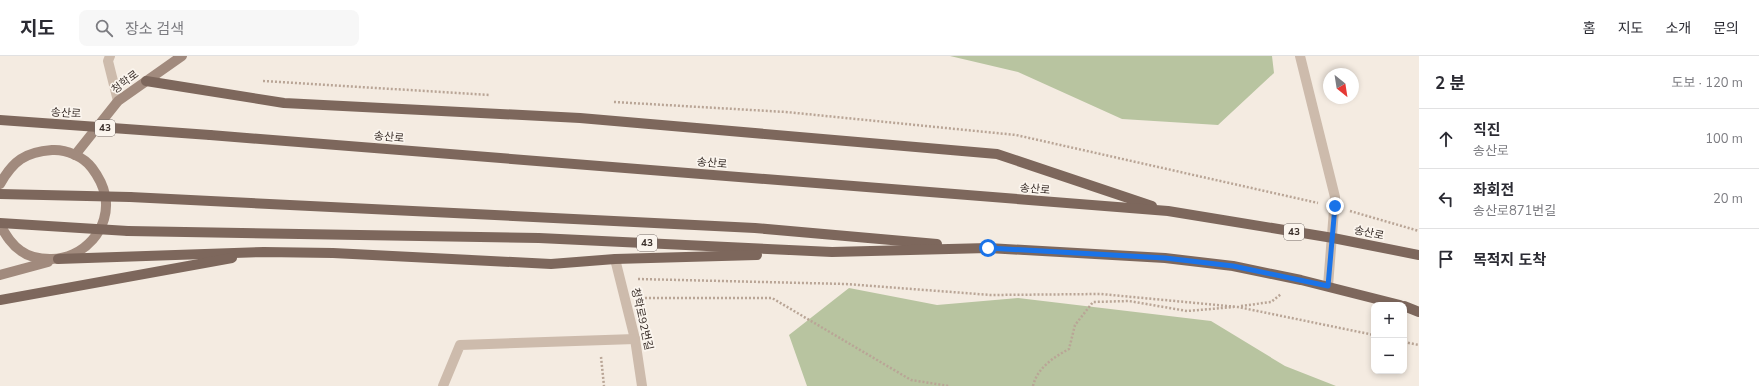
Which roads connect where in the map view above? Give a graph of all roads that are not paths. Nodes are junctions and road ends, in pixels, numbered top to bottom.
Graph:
1 (110, 56) edge
2 (182, 56) edge
3 (1300, 56) edge
4 (146, 81) junction
5 (118, 101) junction
6 (0, 120) edge
7 (75, 155) junction
8 (0, 184) edge
9 (0, 194) edge
10 (1168, 211) junction
11 (0, 224) edge
12 (1333, 238) junction
13 (988, 248) junction
14 (264, 252) junction
15 (832, 252) junction
16 (1419, 255) edge
17 (58, 259) junction
18 (614, 259) junction
19 (0, 275) edge
20 (1328, 286) junction
21 (0, 300) edge
22 (1389, 302) edge
23 (1407, 307) edge
24 (1419, 312) edge
25 (635, 339) junction
26 (443, 386) edge
27 (642, 386) edge

1 - 5 street
2 - 4 street, 청학로
3 - 12 street
4 - 5 street, 청학로
4 - 10 main road
5 - 7 street, 청학로
6 - 10 main road, 송산로 / 43, bridge
7 - 8 street
7 - 17 street
9 - 13 main road, bridge
10 - 12 main road, 송산로 / 43
11 - 15 main road, 43, bridge
11 - 17 street
12 - 16 main road, 송산로 / 43
12 - 20 street
13 - 15 main road, 43
13 - 20 main road, 43
14 - 17 main road
14 - 18 main road
14 - 21 main road
15 - 18 main road
17 - 19 street
18 - 25 street, 청학로92번길
20 - 22 main road, 43
23 - 24 main road
25 - 26 street
25 - 27 street, 청학로92번길

